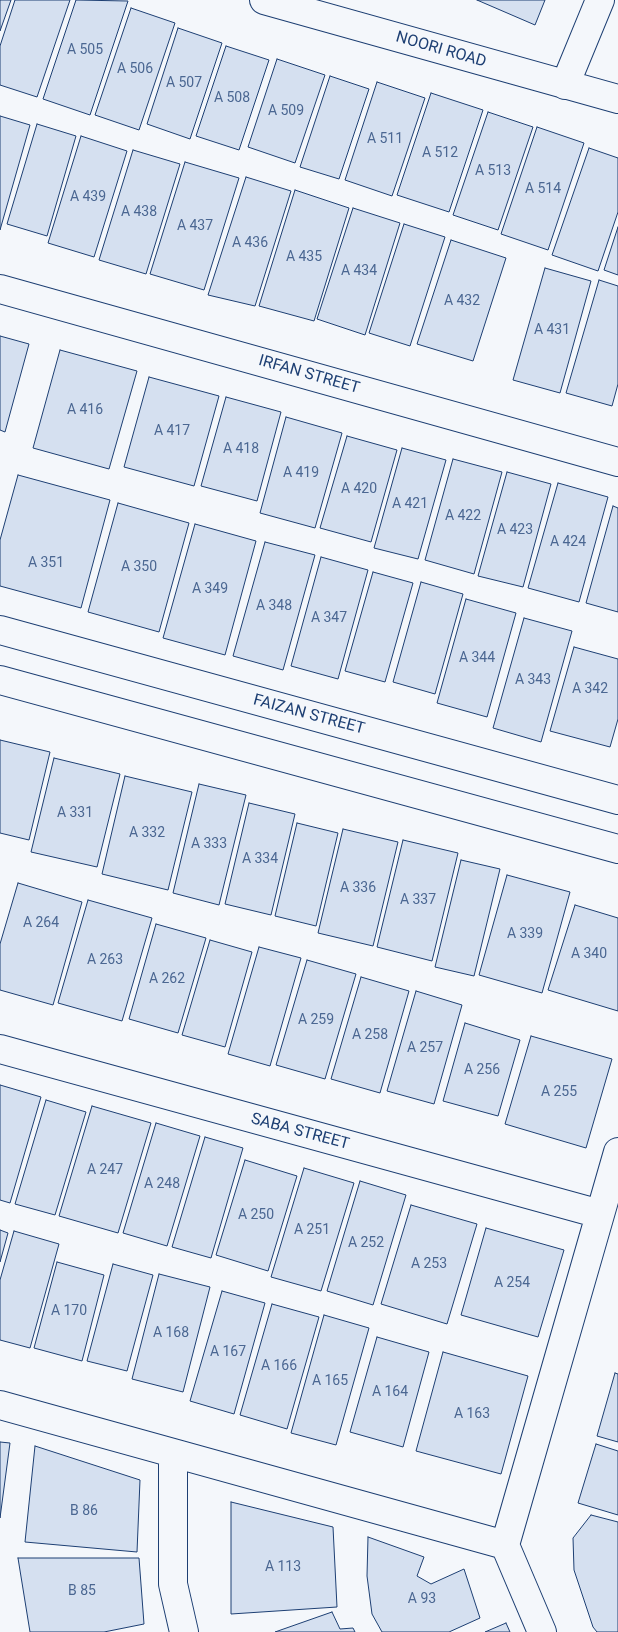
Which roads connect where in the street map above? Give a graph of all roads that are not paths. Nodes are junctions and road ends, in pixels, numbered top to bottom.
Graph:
1 (264, 0) edge
2 (600, 0) edge
3 (565, 85) junction
4 (618, 99) edge
5 (0, 289) edge
6 (618, 462) edge
7 (0, 630) edge
8 (0, 680) edge
9 (618, 800) edge
10 (618, 849) edge
11 (0, 1049) edge
12 (618, 1152) edge
13 (600, 1214) junction
14 (0, 1405) edge
15 (173, 1453) junction
16 (505, 1545) junction
17 (184, 1632) edge
18 (542, 1632) edge

1 - 3 street, NOORI ROAD
2 - 3 street
3 - 4 street, NOORI ROAD
5 - 6 street, IRFAN STREET
7 - 9 street, FAIZAN STREET
8 - 10 street
11 - 13 street, SABA STREET
12 - 13 street
13 - 16 street
14 - 15 street
15 - 16 street
15 - 17 street
16 - 18 street

